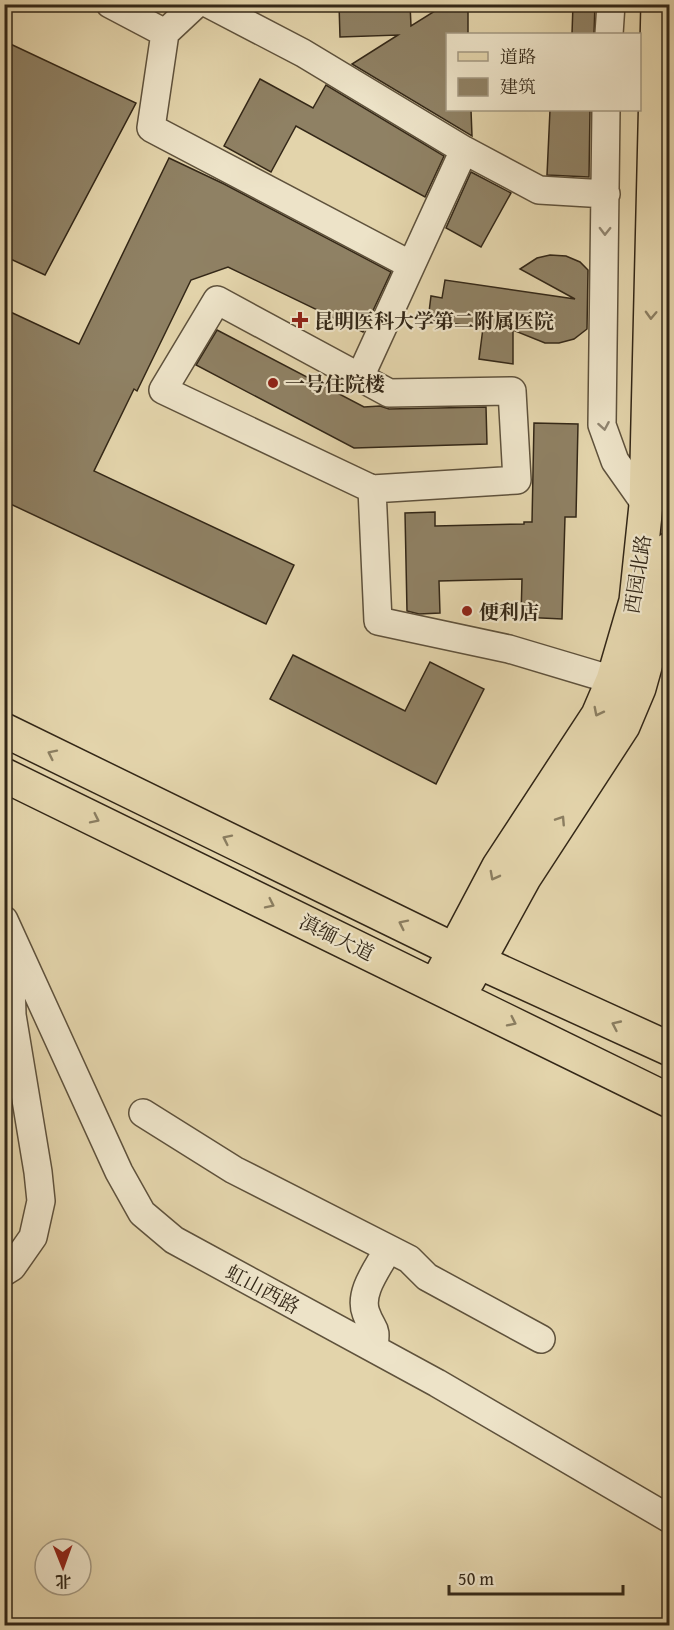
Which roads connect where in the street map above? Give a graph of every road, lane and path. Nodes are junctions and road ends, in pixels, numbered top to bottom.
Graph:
1 (110, 4) edge
2 (196, 4) edge
3 (209, 4) edge
4 (611, 4) edge
5 (658, 4) edge
6 (165, 33) junction
7 (609, 33) edge
8 (606, 111) edge
9 (464, 150) junction
10 (606, 194) junction
11 (411, 265) junction
12 (360, 377) junction
13 (372, 489) junction
14 (646, 505) junction
15 (669, 549) edge
16 (613, 680) junction
17 (4, 730) edge
18 (4, 775) edge
19 (7, 926) edge
20 (467, 956) junction
21 (448, 991) junction
22 (669, 1049) edge
23 (669, 1101) edge
24 (143, 1113) dead end
25 (388, 1249) junction
26 (4, 1272) edge
27 (541, 1339) dead end
28 (374, 1348) junction
29 (669, 1519) edge

1 - 6 street
2 - 6 street
3 - 9 street
4 - 7 street
5 -> 14 main road, 西园北路
6 - 11 street
8 - 10 street
9 - 10 street
9 - 11 street
10 -> 14 street
11 - 12 street
12 - 13 street
12 - 13 street
13 - 16 street
14 - 16 main road, 西园北路
20 -> 15 main road, 西园北路
16 -> 20 main road, 西园北路
20 -> 17 main road, 滇缅大道
18 -> 21 main road, 滇缅大道
19 - 26 street
19 - 28 street, 虹山西路
20 - 21 main road, 西园北路
22 -> 20 main road, 滇缅大道
21 -> 23 main road, 滇缅大道
24 - 25 street
25 - 27 street
25 - 28 street
28 - 29 street, 虹山西路

